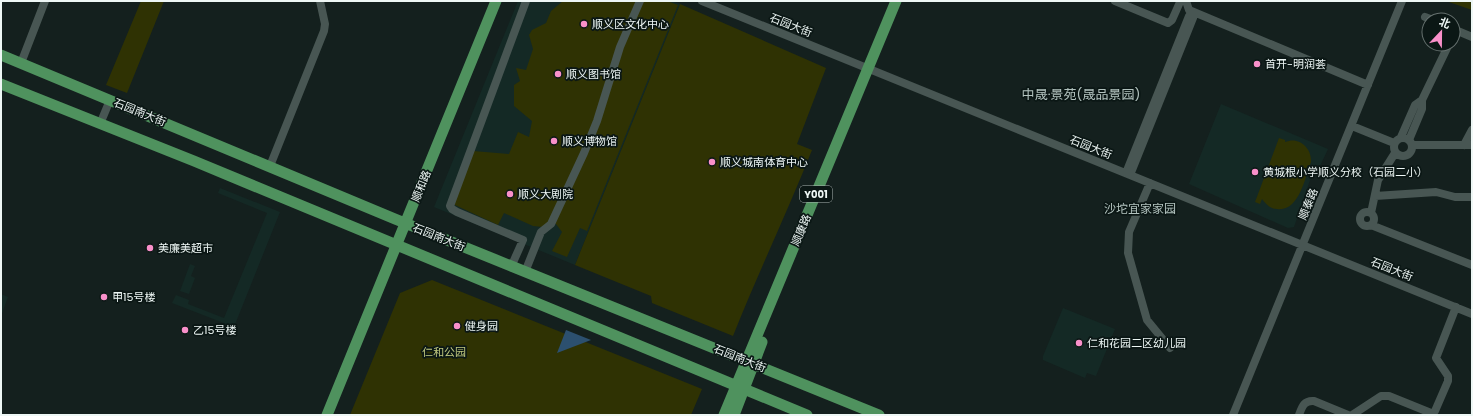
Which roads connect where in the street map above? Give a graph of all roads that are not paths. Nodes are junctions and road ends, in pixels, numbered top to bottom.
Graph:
1 (44, 1) edge
2 (320, 1) edge
3 (496, 1) edge
4 (503, 1) edge
5 (526, 1) edge
6 (640, 1) edge
7 (702, 1) edge
8 (896, 1) edge
9 (903, 1) edge
10 (1115, 1) edge
11 (1183, 1) edge
12 (1402, 1) edge
13 (1191, 17) dead end
14 (1461, 33) edge
15 (1472, 37) edge
16 (1445, 52) edge
17 (1, 54) edge
18 (21, 63) junction
19 (871, 70) junction
20 (1, 84) edge
21 (1368, 85) junction
22 (110, 100) junction
23 (100, 124) junction
24 (1352, 126) junction
25 (1472, 130) edge
26 (1407, 141) junction
27 (1394, 143) junction
28 (1468, 145) edge
29 (1395, 153) junction
30 (270, 166) junction
31 (1128, 174) junction
32 (1150, 183) junction
33 (1375, 196) junction
34 (1472, 197) edge
35 (1370, 213) junction
36 (408, 225) junction
37 (1370, 225) junction
38 (522, 240) junction
39 (536, 245) junction
40 (1303, 245) junction
41 (399, 246) junction
42 (1472, 265) edge
43 (511, 266) junction
44 (525, 272) junction
45 (1456, 307) junction
46 (1472, 314) edge
47 (1170, 348) dead end
48 (750, 362) junction
49 (740, 388) junction
50 (327, 415) edge
51 (334, 415) edge
52 (724, 415) edge
53 (734, 415) edge
54 (808, 415) edge
55 (879, 415) edge
56 (1233, 415) edge
57 (1299, 415) edge
58 (1348, 415) edge
59 (1352, 415) edge

1 - 18 street
2 - 30 street
3 - 36 main road, 顺和路
4 - 36 main road, 顺和路
5 - 38 street
6 - 39 street
7 - 19 street, 石园大街
8 - 19 main road, 顺康路 / Y001
9 - 19 main road, 顺康路
10 - 11 street
11 - 21 street
12 - 21 street, 顺泰路
13 - 31 street
14 - 15 street
16 - 26 street
17 - 18 main road, 石园南大街
18 - 22 main road, 石园南大街
19 - 31 street, 石园大街
19 - 48 main road, 顺康路 / Y001
20 - 23 main road
21 - 24 street, 顺泰路
22 - 23 street
22 - 30 main road, 石园南大街
23 - 41 main road
24 - 27 street
24 - 40 street, 顺泰路
25 - 28 street
26 - 27 street
26 - 28 street
26 - 29 street
27 - 29 street
29 - 33 street
30 - 36 main road, 石园南大街
31 - 32 street, 石园大街
32 - 40 street, 石园大街
32 - 47 street
33 - 34 street
33 - 35 street
35 - 37 street
35 - 37 street
36 - 41 main road, 顺和路
36 - 43 main road, 石园南大街
37 - 42 street
38 - 39 street
38 - 43 street
39 - 44 street
40 - 45 street, 石园大街
40 - 56 street, 顺泰路
41 - 49 main road
41 - 50 main road, 顺和路
41 - 51 main road, 顺和路
43 - 44 main road, 石园南大街
44 - 48 main road, 石园南大街
45 - 46 street, 石园大街
45 - 59 street
48 - 49 main road, 顺康路 / Y001
48 - 55 main road, 石园南大街
49 - 52 main road, 顺康路 / Y001
49 - 53 main road, 顺康路
49 - 54 main road
57 - 58 street

